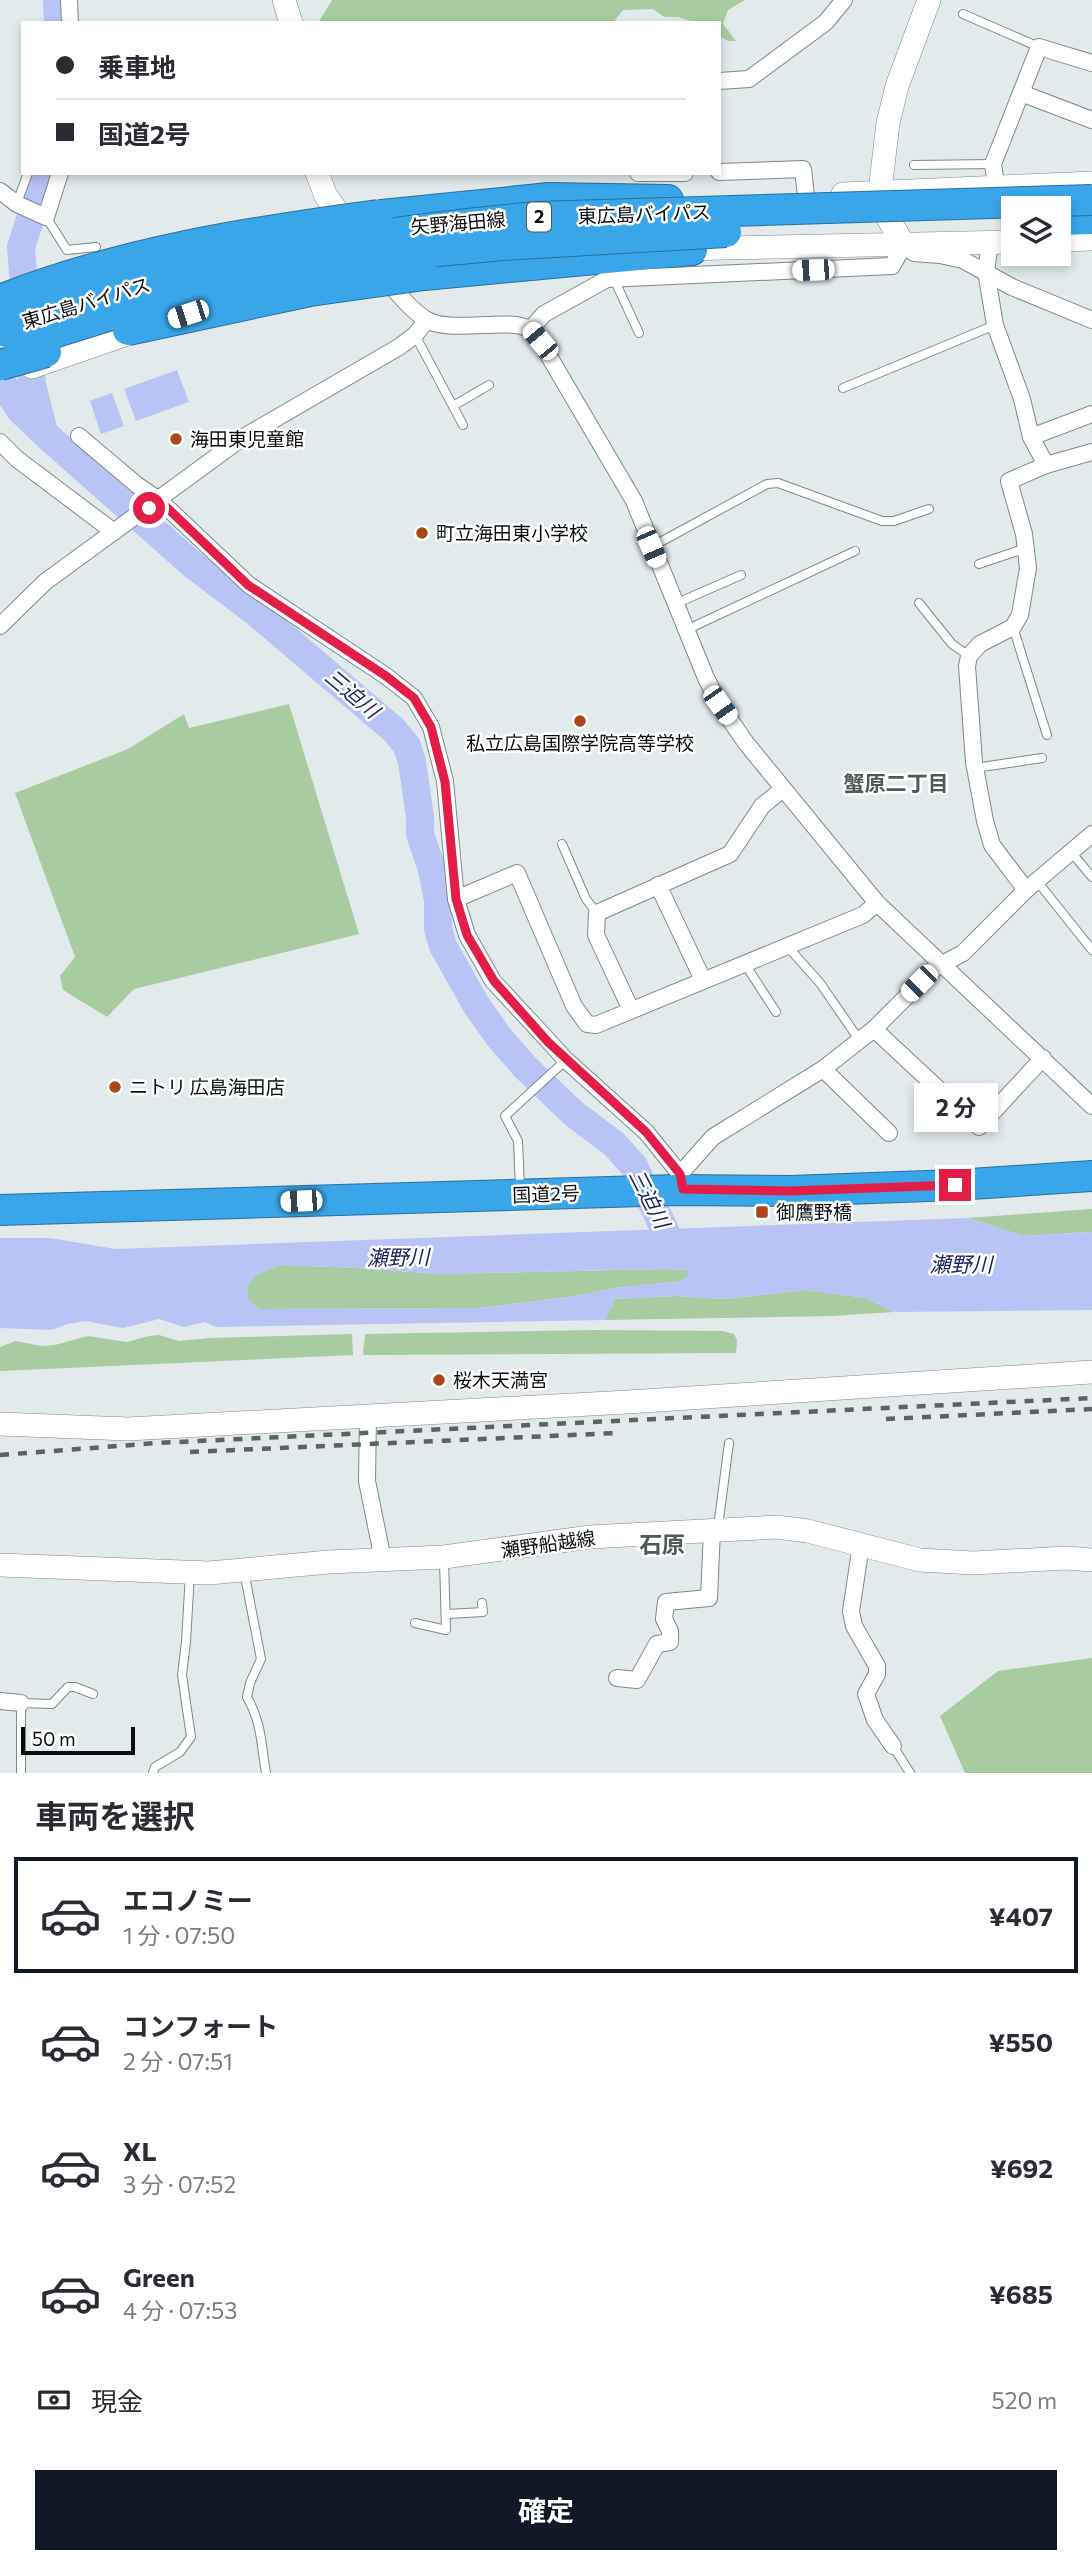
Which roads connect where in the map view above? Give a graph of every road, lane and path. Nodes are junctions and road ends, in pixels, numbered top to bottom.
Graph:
1 (69, 0) edge
2 (284, 0) edge
3 (844, 0) edge
4 (929, 0) edge
5 (963, 14) dead end
6 (70, 21) edge
7 (290, 21) edge
8 (1039, 47) junction
9 (1092, 63) edge
10 (721, 81) edge
11 (1021, 93) junction
12 (1092, 120) edge
13 (914, 165) dead end
14 (721, 172) edge
15 (28, 175) edge
16 (59, 175) edge
17 (318, 175) edge
18 (994, 175) junction
19 (1092, 183) edge
20 (0, 191) edge
21 (880, 191) junction
22 (806, 196) junction
23 (1092, 200) edge
24 (715, 201) junction
25 (20, 206) junction
26 (43, 216) junction
27 (1092, 219) edge
28 (1071, 220) edge
29 (1001, 222) edge
30 (352, 232) junction
31 (1092, 239) edge
32 (1071, 240) edge
33 (990, 243) junction
34 (1001, 243) edge
35 (904, 244) junction
36 (96, 247) dead end
37 (692, 250) junction
38 (374, 263) junction
39 (986, 271) junction
40 (613, 278) junction
41 (0, 300) edge
42 (0, 305) edge
43 (427, 320) junction
44 (1092, 320) edge
45 (995, 325) junction
46 (530, 330) junction
47 (0, 331) edge
48 (639, 333) dead end
49 (415, 335) junction
50 (0, 350) edge
51 (0, 365) edge
52 (0, 379) edge
53 (489, 385) dead end
54 (843, 388) dead end
55 (453, 406) junction
56 (1092, 414) edge
57 (463, 425) dead end
58 (79, 436) dead end
59 (1031, 437) junction
60 (0, 442) edge
61 (1092, 452) edge
62 (1046, 465) junction
63 (154, 504) junction
64 (929, 509) dead end
65 (118, 530) junction
66 (651, 547) junction
67 (1026, 548) junction
68 (855, 551) dead end
69 (979, 564) dead end
70 (741, 575) dead end
71 (919, 603) dead end
72 (675, 604) junction
73 (0, 626) edge
74 (1013, 627) junction
75 (686, 630) junction
76 (969, 656) junction
77 (1047, 735) dead end
78 (1042, 758) dead end
79 (975, 768) junction
80 (783, 789) junction
81 (1092, 834) edge
82 (562, 844) dead end
83 (1070, 852) junction
84 (1092, 877) edge
85 (1031, 885) junction
86 (659, 886) junction
87 (456, 899) junction
88 (877, 903) junction
89 (597, 913) junction
90 (787, 946) junction
91 (1092, 950) edge
92 (745, 964) junction
93 (943, 964) junction
94 (703, 980) junction
95 (631, 1010) junction
96 (776, 1012) dead end
97 (874, 1029) junction
98 (860, 1041) junction
99 (1043, 1058) junction
100 (562, 1063) junction
101 (823, 1069) junction
102 (1092, 1106) edge
103 (889, 1133) dead end
104 (1092, 1177) edge
105 (680, 1184) junction
106 (520, 1194) junction
107 (0, 1210) edge
108 (1092, 1372) edge
109 (368, 1415) junction
110 (0, 1424) edge
111 (729, 1443) dead end
112 (715, 1530) junction
113 (861, 1545) junction
114 (444, 1558) junction
115 (383, 1560) junction
116 (1092, 1560) edge
117 (0, 1565) edge
118 (244, 1571) junction
119 (190, 1573) junction
120 (482, 1603) dead end
121 (447, 1614) junction
122 (415, 1623) dead end
123 (617, 1678) dead end
124 (93, 1694) dead end
125 (0, 1701) edge
126 (21, 1703) junction
127 (892, 1746) joint
128 (21, 1773) edge
129 (153, 1773) edge
130 (266, 1773) edge
131 (910, 1773) edge

1 - 6 street
2 - 7 main road
3 - 10 street
4 - 21 main road
5 - 8 lane
8 - 9 street
8 - 11 street
11 - 12 street
11 - 18 street
13 - 18 lane
14 - 22 street
15 - 25 lane
16 - 26 street
17 - 30 main road
18 - 19 main road, 矢野海田線
18 - 21 main road, 矢野海田線
20 - 25 street
21 - 22 main road, 矢野海田線
21 - 35 main road
22 - 24 main road, 矢野海田線
23 - 47 highway, 東広島バイパス / 2, bridge
24 - 30 main road, 矢野海田線
24 - 41 highway, bridge
25 - 26 street
26 - 36 lane
27 - 28 highway
29 - 50 highway, 東広島バイパス / 2, bridge
30 - 38 main road
30 - 42 main road, 矢野海田線
31 - 32 main road
33 - 34 main road, 矢野海田線
33 - 35 main road, 矢野海田線
33 - 39 street
35 - 37 main road, 矢野海田線
35 - 39 street
35 - 40 street
37 - 38 main road, 矢野海田線
37 - 51 highway, bridge
38 - 43 street
38 - 52 main road, 矢野海田線
39 - 44 street
39 - 45 street
40 - 46 street
40 - 48 lane
43 - 46 street
43 - 49 street
45 - 54 lane
45 - 59 street
46 - 66 street
49 - 55 lane
49 - 63 street
53 - 55 lane
55 - 57 lane
56 - 59 street
58 - 63 street
59 - 62 street
60 - 65 street
61 - 62 street
62 - 67 street
63 - 65 street
63 - 87 street
64 - 66 lane
65 - 73 street
66 - 72 street
67 - 69 lane
67 - 74 street
68 - 75 lane
70 - 72 lane
71 - 76 lane
72 - 75 street
74 - 76 street
74 - 77 lane
75 - 80 street
76 - 79 street
78 - 79 lane
79 - 85 street
80 - 86 street
80 - 88 street
81 - 83 street
82 - 89 lane
83 - 84 lane
83 - 85 street
85 - 91 lane
85 - 93 street
86 - 89 street
86 - 94 street
87 - 95 street
87 - 100 street
88 - 90 street
88 - 93 street
89 - 95 street
90 - 92 street
90 - 98 lane
92 - 94 street
92 - 96 lane
93 - 97 street
93 - 99 street
94 - 95 street
97 - 98 street
97 - 99 street
98 - 101 street
99 - 102 street
100 - 105 street
100 - 106 lane
101 - 103 street
101 - 105 street
104 - 105 highway, 国道2号
105 - 106 highway, 国道2号
106 - 107 highway, 国道2号
108 - 109 main road
109 - 110 main road
109 - 115 street
111 - 112 lane
112 - 113 main road, 瀬野船越線
112 - 114 main road, 瀬野船越線
112 - 123 street
113 - 116 main road, 瀬野船越線
113 - 127 street
114 - 115 main road, 瀬野船越線
114 - 121 lane
115 - 118 main road, 瀬野船越線
117 - 119 main road, 瀬野船越線
118 - 119 main road, 瀬野船越線
118 - 130 lane
119 - 129 lane
120 - 121 lane
121 - 122 lane
124 - 126 lane
125 - 126 street
126 - 128 lane
127 - 131 lane

